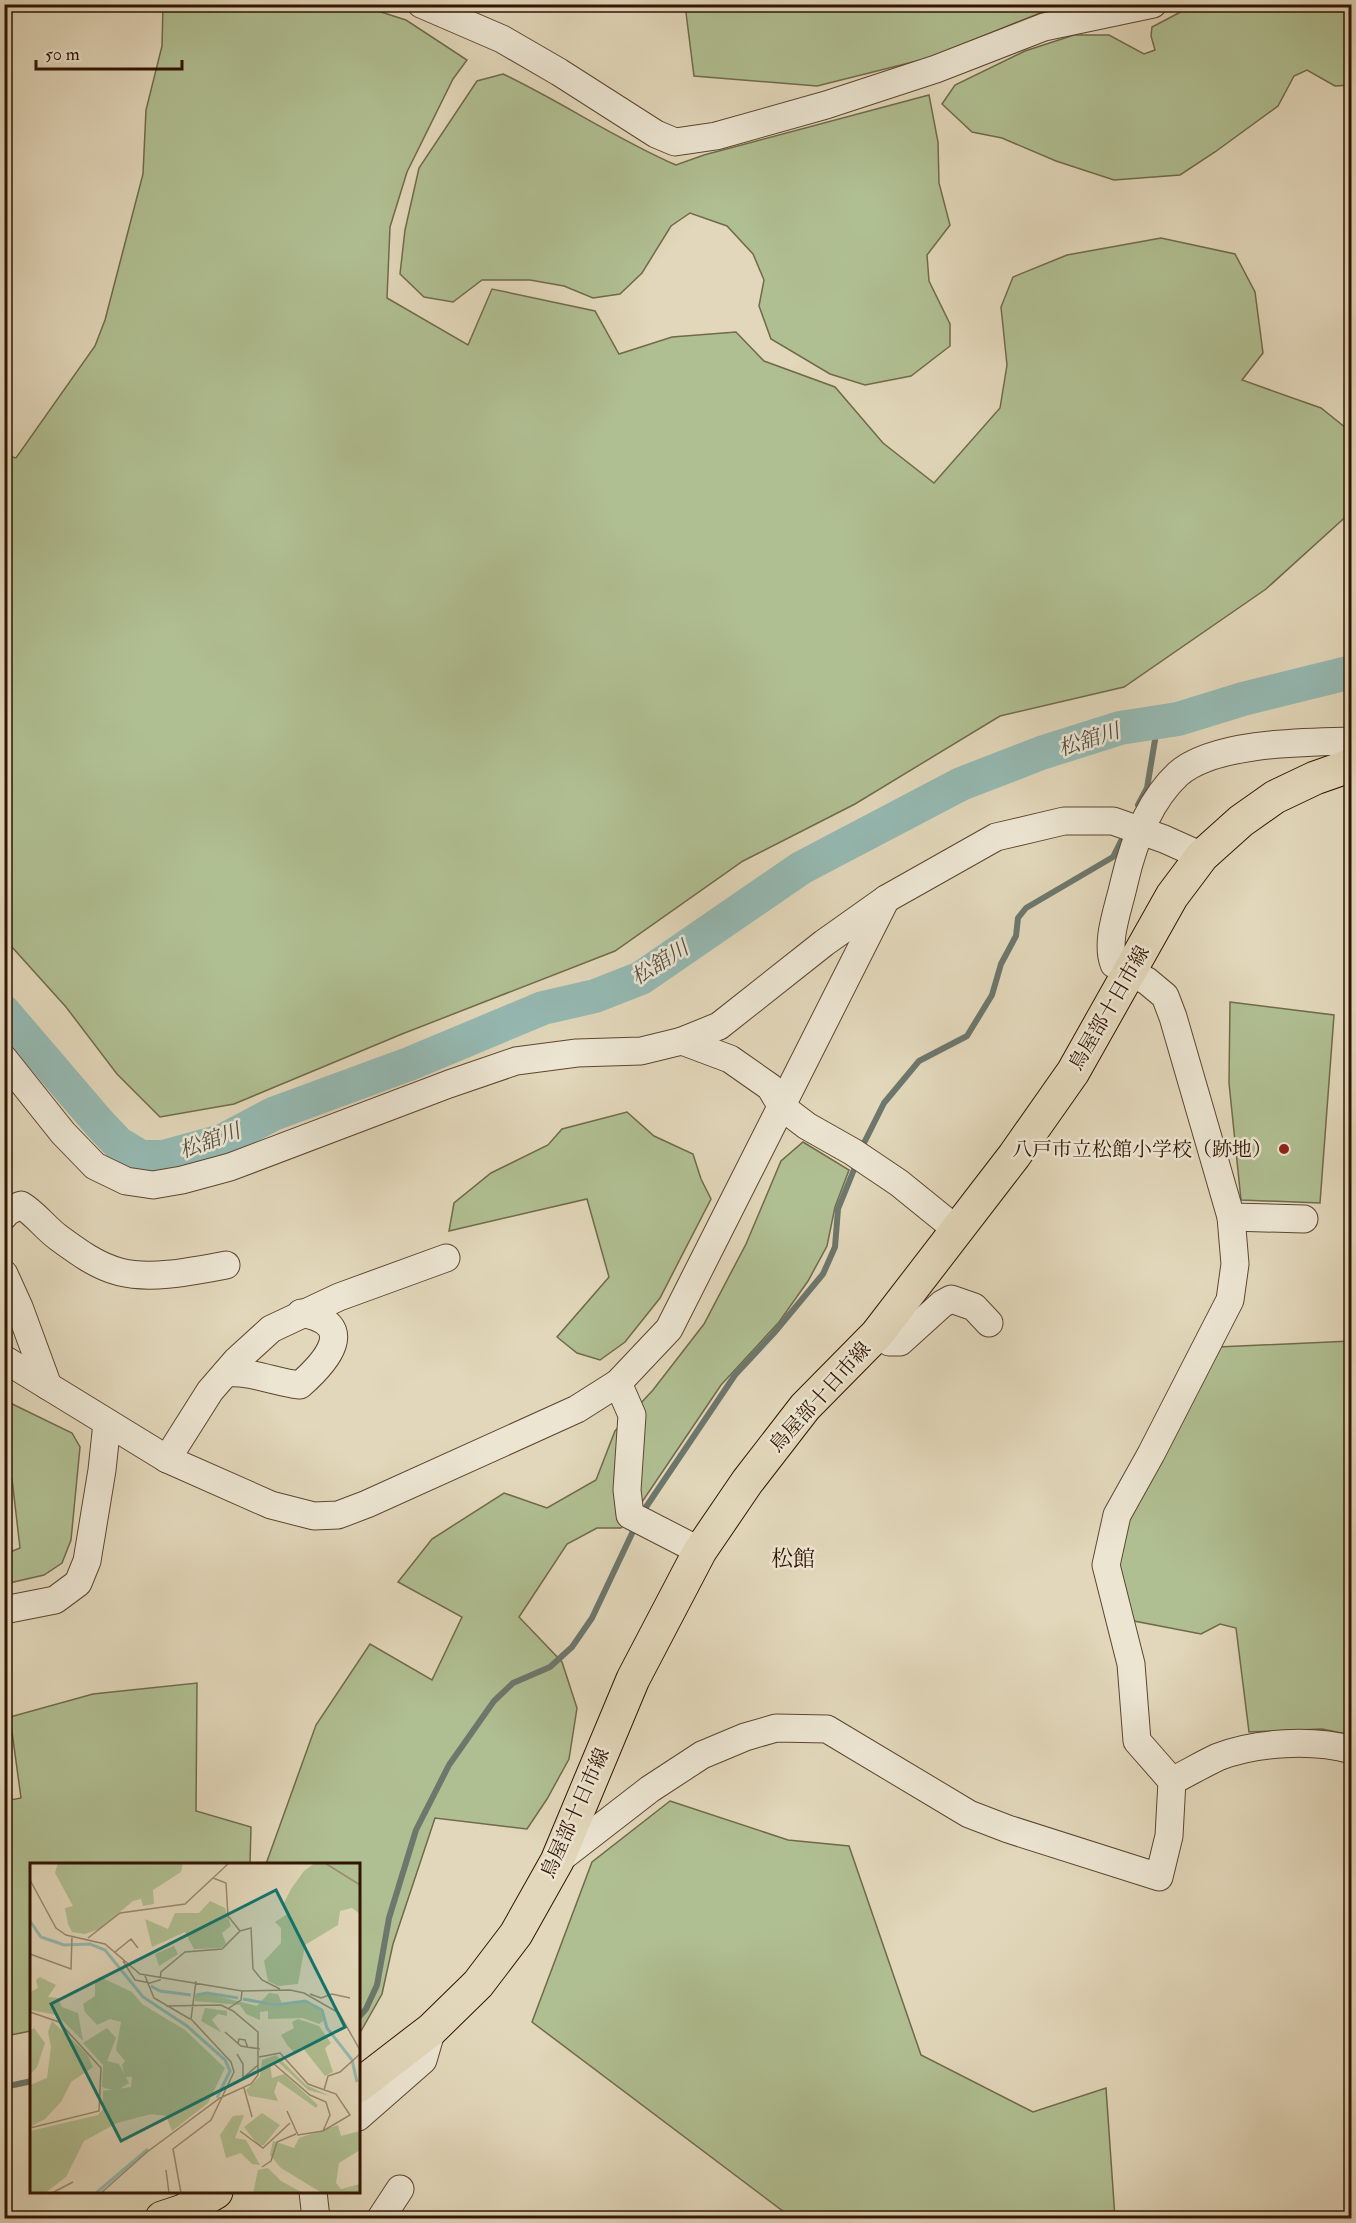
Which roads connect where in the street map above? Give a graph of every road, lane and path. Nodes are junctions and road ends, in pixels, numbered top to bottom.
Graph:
1 (421, 4) edge
2 (1153, 4) edge
3 (1352, 741) edge
4 (1352, 765) edge
5 (1140, 831) junction
6 (1202, 856) junction
7 (886, 899) junction
8 (1130, 973) junction
9 (682, 1041) junction
10 (4, 1059) edge
11 (782, 1107) junction
12 (4, 1216) edge
13 (1231, 1217) junction
14 (1304, 1219) dead end
15 (957, 1230) junction
16 (446, 1258) dead end
17 (226, 1265) dead end
18 (4, 1274) edge
19 (301, 1313) junction
20 (989, 1323) dead end
21 (877, 1334) junction
22 (4, 1359) edge
23 (226, 1373) junction
24 (618, 1383) junction
25 (48, 1386) junction
26 (106, 1423) junction
27 (167, 1459) junction
28 (700, 1551) junction
29 (4, 1610) edge
30 (1352, 1749) edge
31 (1173, 1780) junction
32 (557, 1861) junction
33 (432, 2030) junction
34 (360, 2084) edge
35 (360, 2114) edge
36 (400, 2189) dead end
37 (214, 2193) edge
38 (313, 2193) edge
39 (162, 2218) edge
40 (316, 2218) edge
41 (381, 2218) edge

1 - 2 street
3 - 5 street
4 - 6 main road, 鳥屋部十日市線
5 - 6 street
5 - 7 street
5 - 8 street
6 - 8 main road, 鳥屋部十日市線
7 - 9 street
7 - 11 street
8 - 13 street
8 - 15 main road, 鳥屋部十日市線
9 - 10 street
9 - 11 street
11 - 15 street
11 - 24 street
12 - 17 street
13 - 14 street
13 - 31 street
15 - 21 main road, 鳥屋部十日市線
16 - 19 street
18 - 25 street
19 - 23 street
19 - 23 street
20 - 21 street
21 - 28 main road, 鳥屋部十日市線
22 - 25 street
23 - 27 street
24 - 27 street
24 - 28 street
25 - 26 street
26 - 27 street
26 - 29 street
28 - 32 main road, 鳥屋部十日市線
30 - 31 street
31 - 32 street
32 - 33 main road, 鳥屋部十日市線
33 - 34 main road, 鳥屋部十日市線
33 - 35 street
36 - 41 street
37 - 39 main road
38 - 40 street

